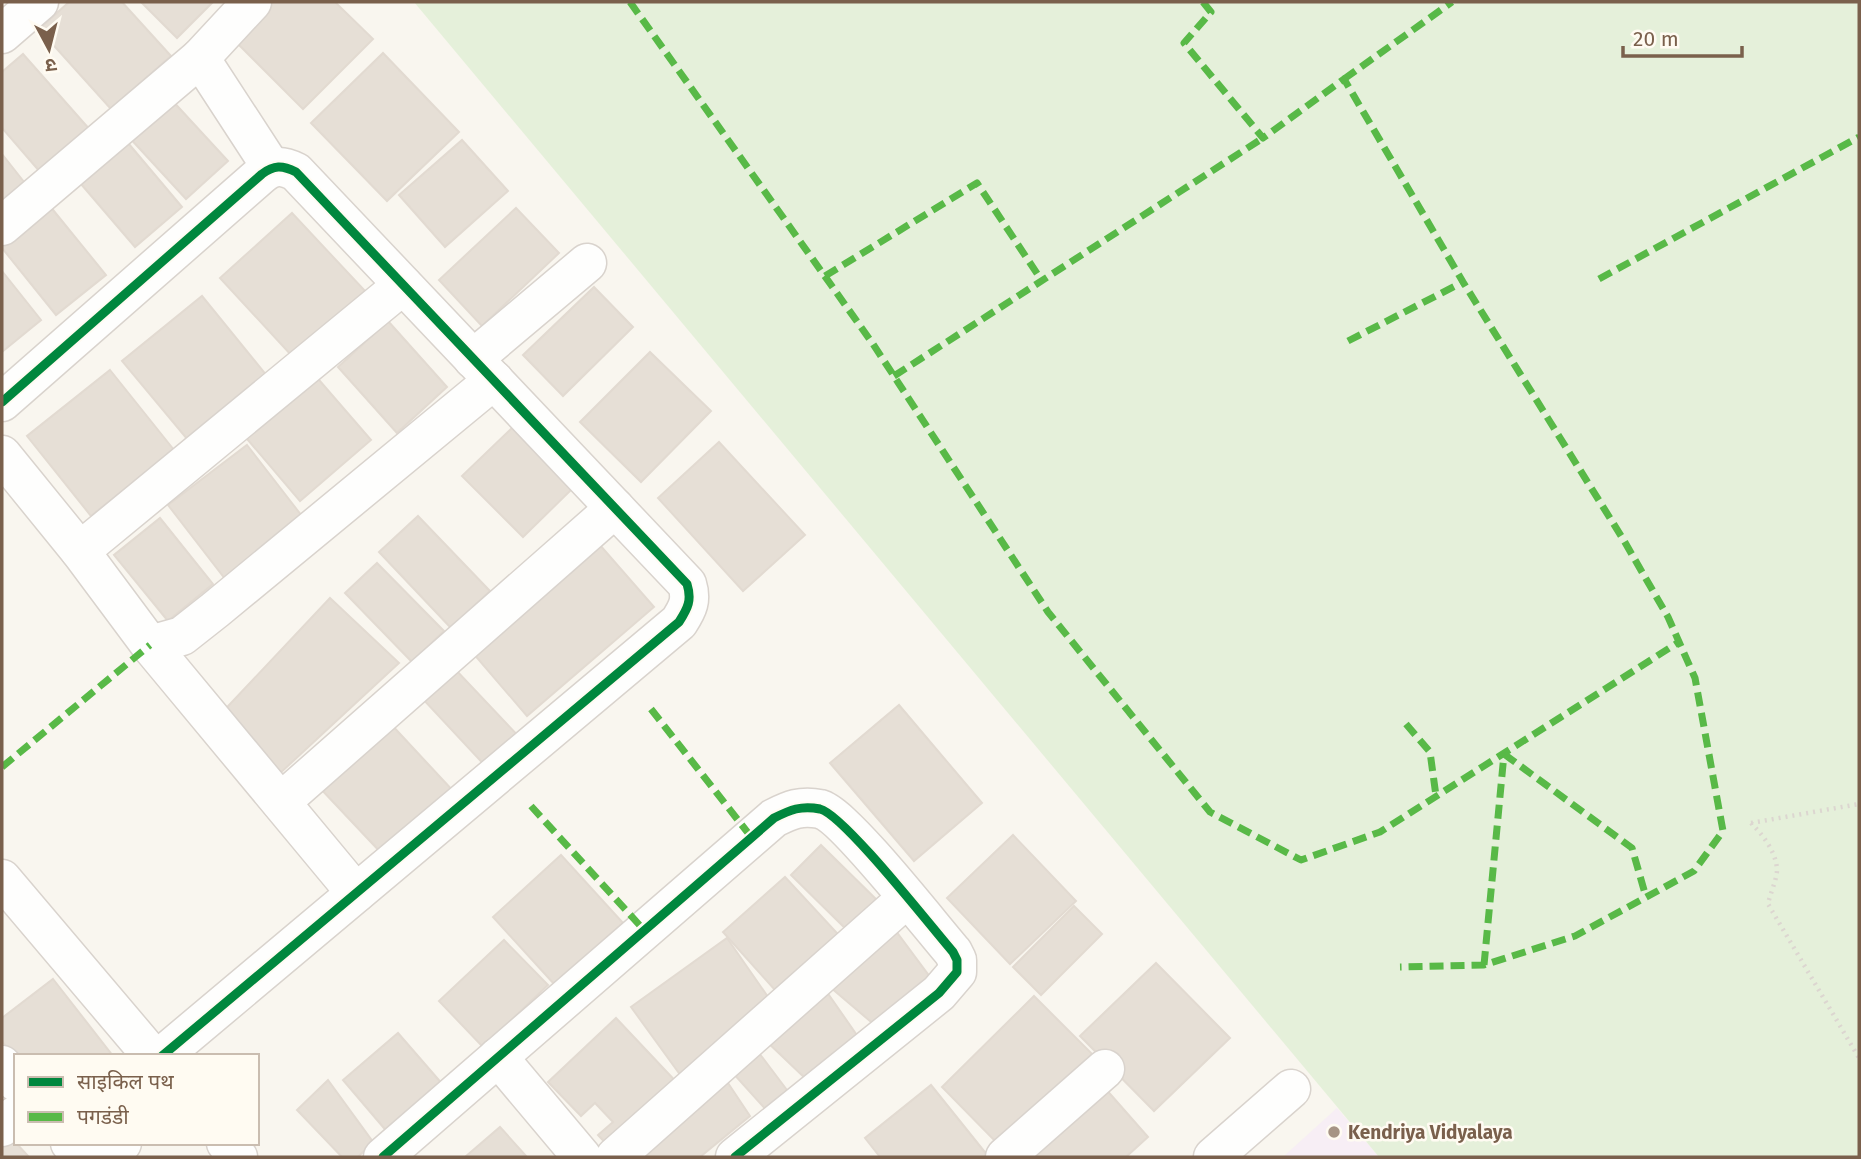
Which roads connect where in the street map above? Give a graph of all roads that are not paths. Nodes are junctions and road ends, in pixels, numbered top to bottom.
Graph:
1 (39, 2) edge
2 (252, 2) edge
3 (2, 34) edge
4 (200, 58) junction
5 (271, 167) junction
6 (2, 226) edge
7 (587, 263) dead end
8 (403, 285) junction
9 (484, 369) junction
10 (2, 402) edge
11 (2, 455) edge
12 (615, 508) junction
13 (80, 551) junction
14 (149, 645) junction
15 (281, 802) junction
16 (356, 893) junction
17 (906, 898) junction
18 (9, 903) edge
19 (150, 1054) edge
20 (164, 1054) edge
21 (498, 1057) junction
22 (2, 1065) edge
23 (1105, 1069) dead end
24 (14, 1080) edge
25 (1291, 1089) dead end
26 (120, 1145) edge
27 (402, 1151) edge
28 (106, 1157) edge
29 (582, 1157) edge
30 (615, 1157) edge
31 (735, 1157) edge
32 (1005, 1157) edge
33 (1213, 1157) edge

1 - 3 street
2 - 4 street
4 - 5 street
4 - 6 street
5 - 8 street
5 - 10 street
7 - 9 street
8 - 9 street
8 - 13 street
9 - 12 street
9 - 14 street
11 - 13 street
12 - 15 street
12 - 16 street
13 - 14 street
14 - 15 street
15 - 16 street
16 - 20 street
17 - 21 street
17 - 30 street
17 - 31 street
18 - 19 street
21 - 27 street
21 - 29 street
22 - 24 street
23 - 32 street
25 - 33 street
26 - 28 street

